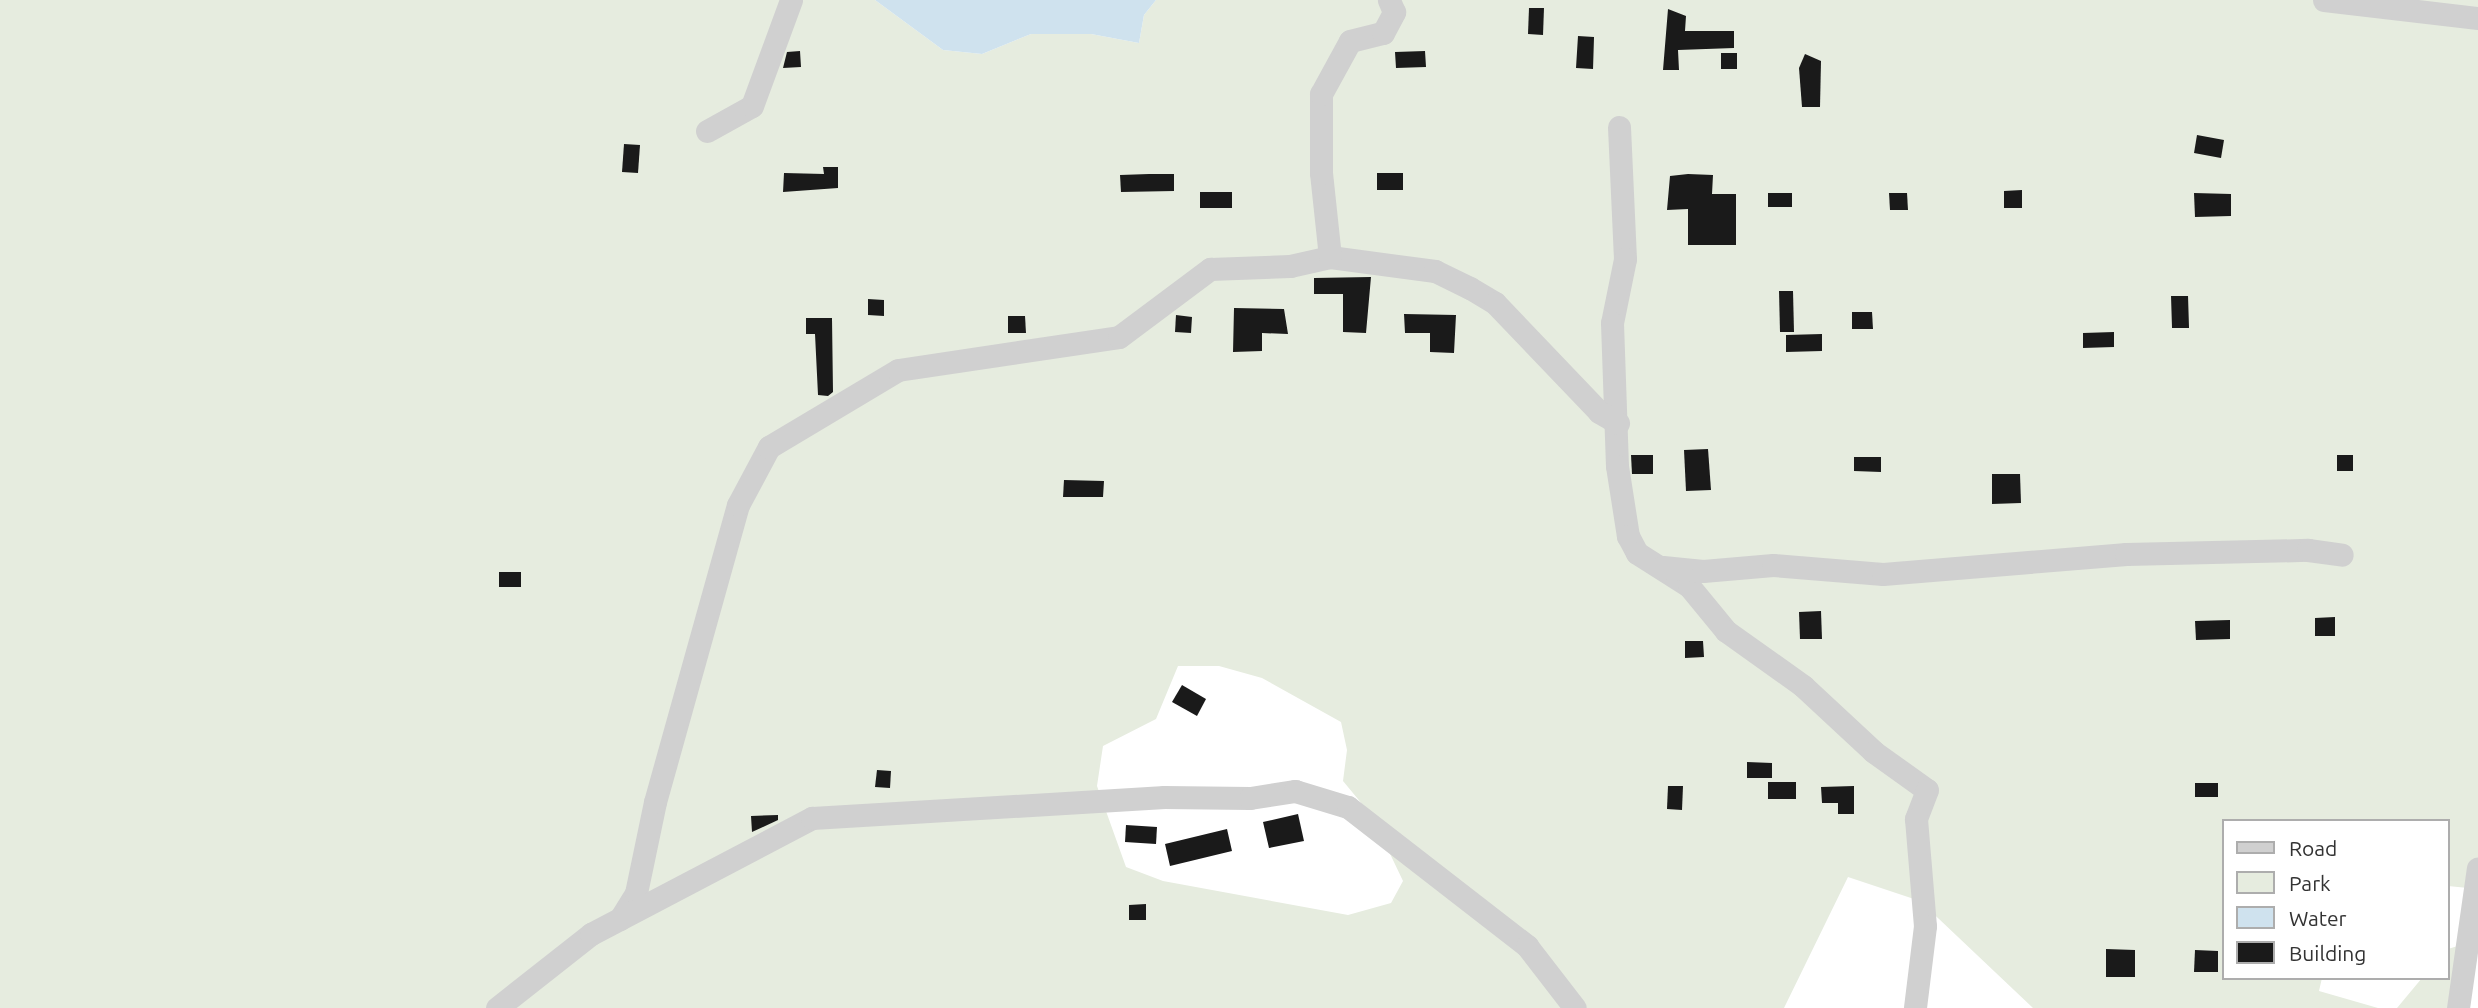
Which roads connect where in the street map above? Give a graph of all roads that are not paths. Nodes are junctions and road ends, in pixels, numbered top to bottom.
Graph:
1 (791, 0) edge
2 (1389, 0) edge
3 (2324, 0) edge
4 (2478, 18) edge
5 (1619, 127) dead end
6 (707, 131) dead end
7 (1330, 257) junction
8 (1618, 422) junction
9 (2342, 555) dead end
10 (1660, 566) junction
11 (2478, 868) edge
12 (620, 919) junction
13 (497, 1008) edge
14 (1575, 1008) edge
15 (1915, 1008) edge
16 (2458, 1008) edge

1 - 6 street
2 - 7 street
3 - 4 street
5 - 8 street
7 - 8 street
7 - 12 street
8 - 10 street
9 - 10 street
10 - 15 street
11 - 16 street
12 - 13 street
12 - 14 street

